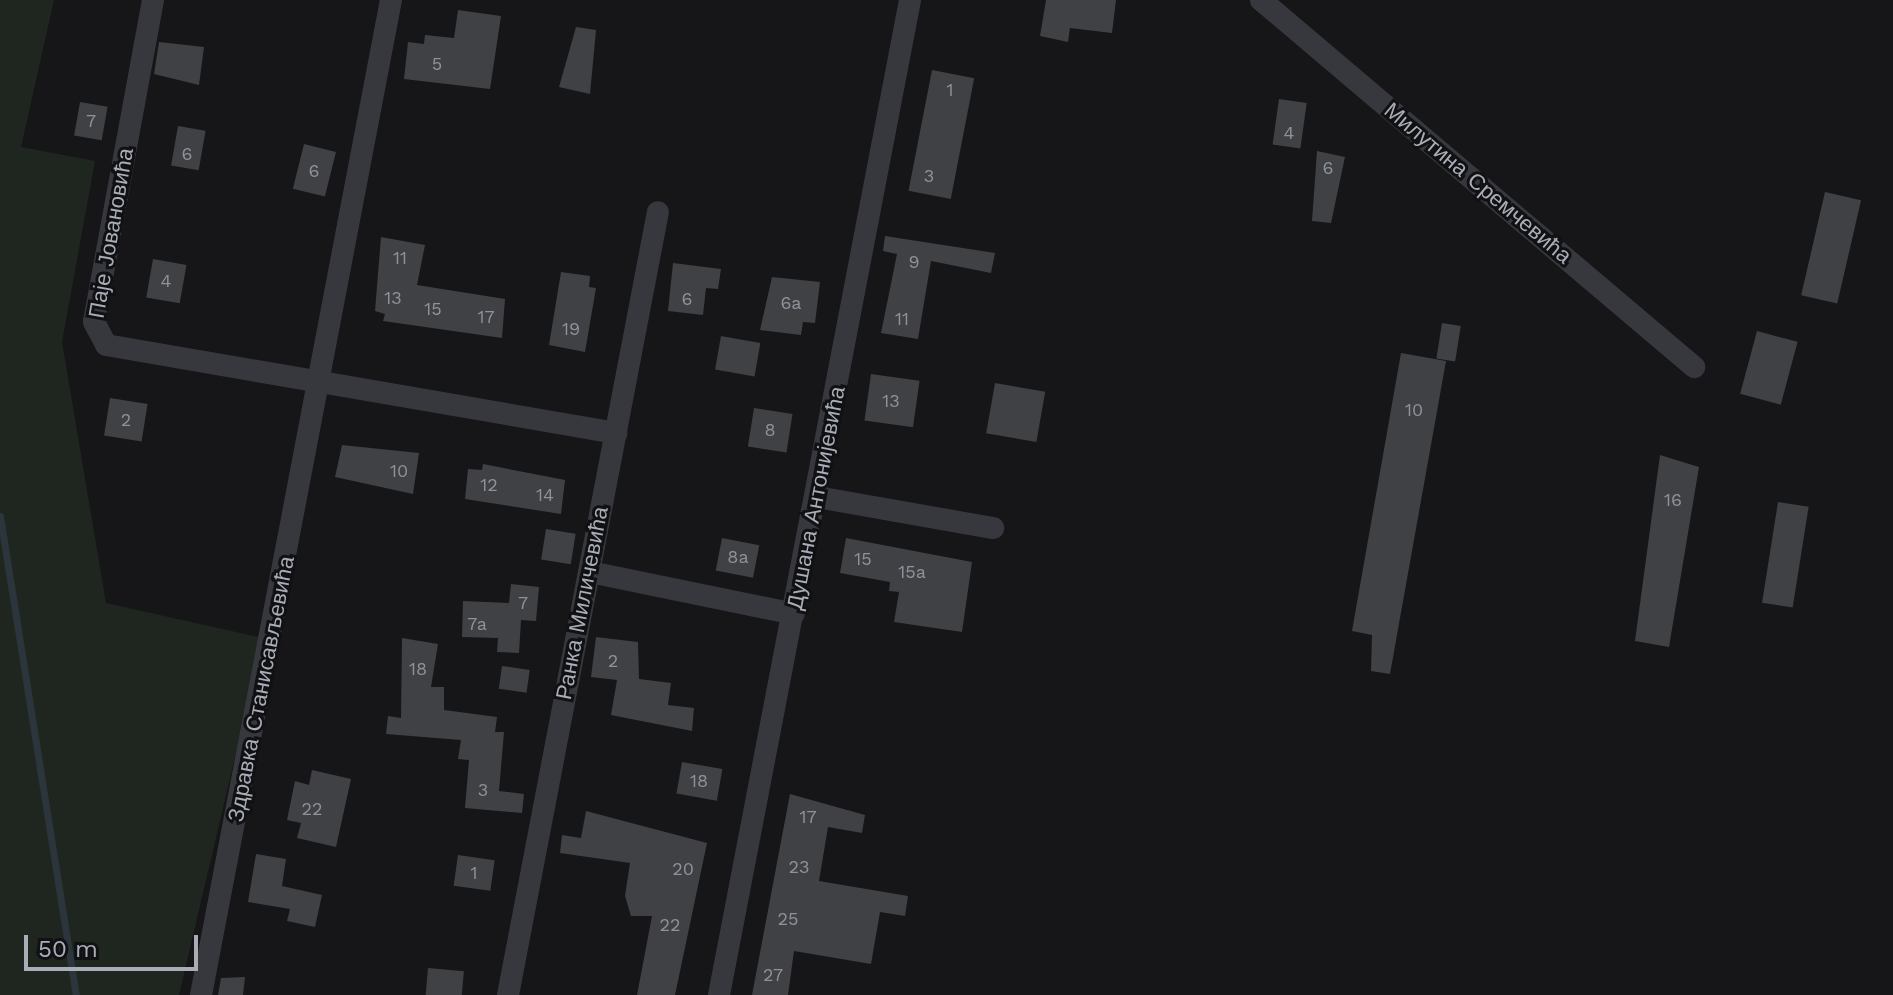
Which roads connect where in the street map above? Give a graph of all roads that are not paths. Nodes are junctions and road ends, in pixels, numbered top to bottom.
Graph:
1 (153, 0) edge
2 (391, 0) edge
3 (910, 0) edge
4 (1261, 0) edge
5 (658, 212) dead end
6 (1694, 367) dead end
7 (318, 382) junction
8 (616, 433) junction
9 (817, 497) junction
10 (993, 528) dead end
11 (590, 572) junction
12 (794, 614) junction
13 (201, 995) edge
14 (508, 995) edge
15 (719, 995) edge

1 - 7 street, Паје Јовановића
2 - 7 street, Здравка Станисављевића
3 - 9 street, Душана Антонијевића
4 - 6 street, Милутина Сремчевића
5 - 8 street, Ранка Миличевића
7 - 8 street
7 - 13 street, Здравка Станисављевића
8 - 11 street, Ранка Миличевића
9 - 10 street
9 - 12 street, Душана Антонијевића
11 - 12 street
11 - 14 street, Ранка Миличевића
12 - 15 street, Душана Антонијевића

